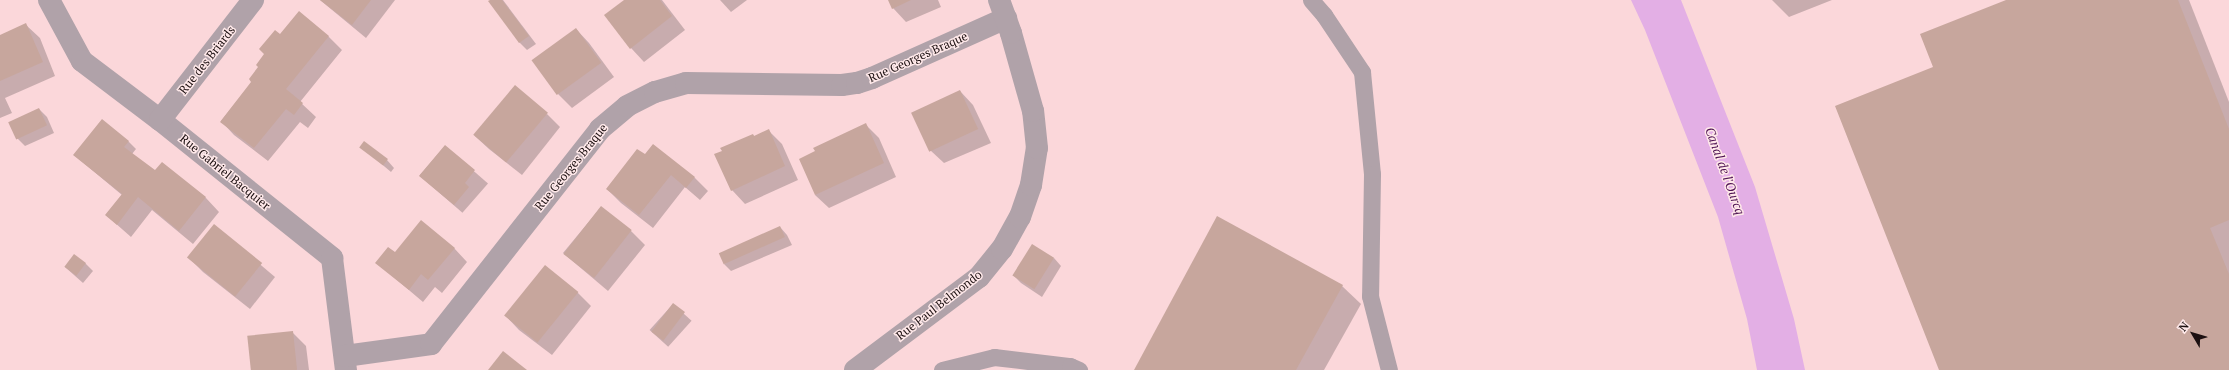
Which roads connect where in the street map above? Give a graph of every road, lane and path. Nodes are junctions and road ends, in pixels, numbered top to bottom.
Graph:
1 (50, 0) edge
2 (253, 0) edge
3 (1311, 0) edge
4 (1003, 9) edge
5 (160, 120) junction
6 (345, 363) edge
7 (855, 370) edge
8 (942, 370) edge
9 (1079, 370) edge
10 (1389, 370) edge

1 - 5 street, Rue Gabriel Bacquier
2 - 5 street, Rue des Briards
3 - 10 lane
4 - 6 street, Rue Georges Braque
4 - 7 street, Rue Paul Belmondo
5 - 6 street, Rue Gabriel Bacquier
8 - 9 lane

